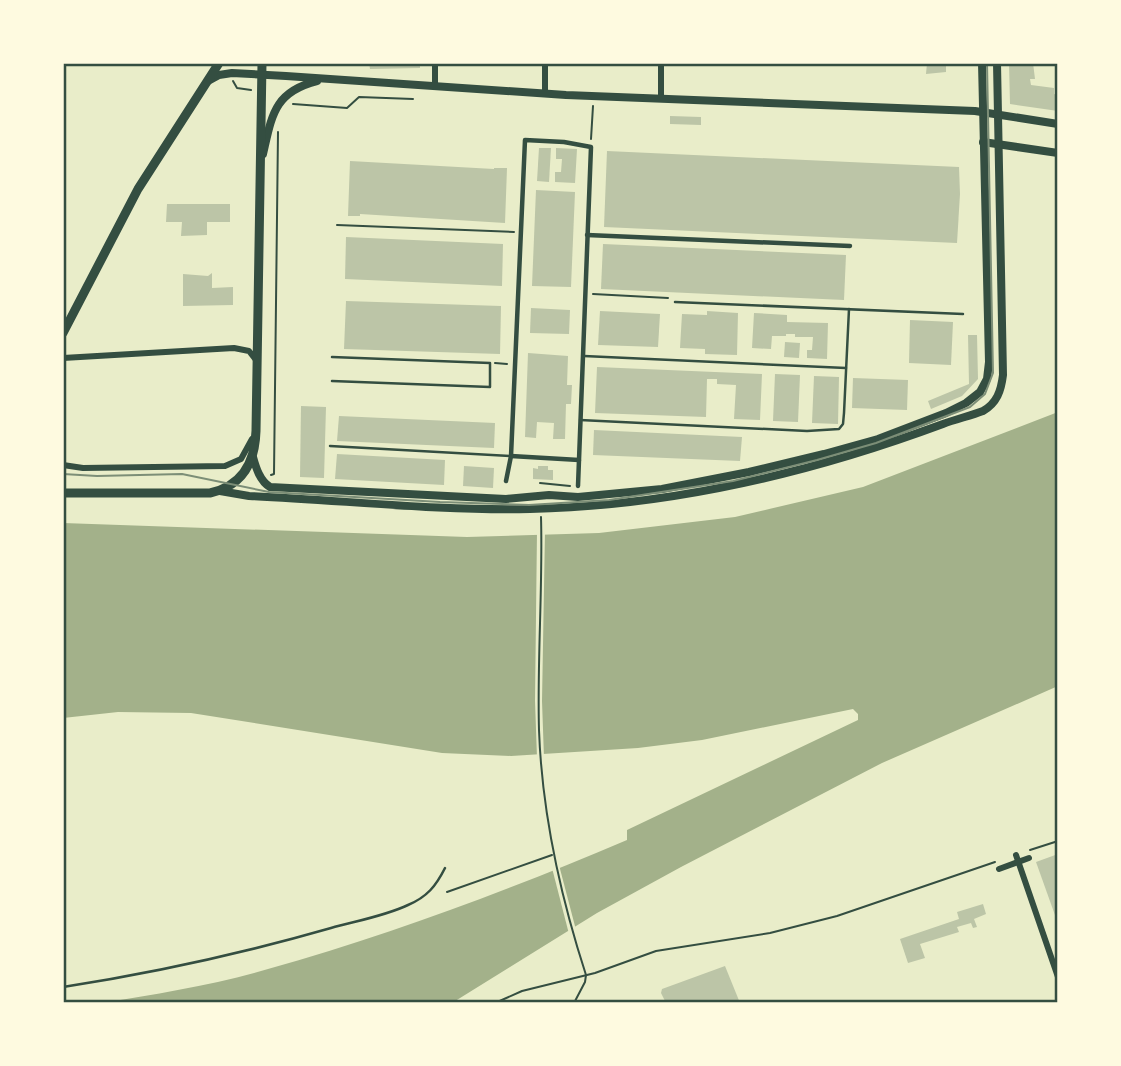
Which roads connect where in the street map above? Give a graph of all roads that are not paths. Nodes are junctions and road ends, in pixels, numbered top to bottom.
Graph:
1 (219, 63) edge
2 (262, 63) edge
3 (435, 63) edge
4 (545, 63) edge
5 (661, 63) edge
6 (982, 63) edge
7 (997, 63) edge
8 (262, 75) junction
9 (327, 79) junction
10 (208, 81) junction
11 (435, 87) junction
12 (545, 92) junction
13 (661, 98) junction
14 (983, 112) junction
15 (998, 115) junction
16 (1058, 124) edge
17 (983, 142) junction
18 (999, 144) junction
19 (1058, 153) edge
20 (260, 167) junction
21 (587, 235) junction
22 (850, 246) dead end
23 (675, 302) road end
24 (849, 309) junction
25 (963, 314) dead end
26 (63, 333) edge
27 (583, 356) junction
28 (332, 357) dead end
29 (63, 358) edge
30 (256, 362) junction
31 (846, 368) junction
32 (332, 380) dead end
33 (580, 420) junction
34 (256, 431) junction
35 (330, 446) dead end
36 (511, 456) junction
37 (253, 457) junction
38 (579, 460) junction
39 (63, 465) edge
40 (506, 481) dead end
41 (575, 486) road end
42 (220, 491) junction
43 (66, 492) edge
44 (1017, 859) junction
45 (1029, 859) dead end
46 (999, 865) road end
47 (445, 868) dead end
48 (1058, 977) edge
49 (63, 987) edge

1 - 10 main road
2 - 8 main road
3 - 11 street
4 - 12 street
5 - 13 street
6 - 14 street
7 - 15 street
8 - 9 street
8 - 10 street
8 - 20 main road
9 - 11 street
9 - 20 street
10 - 26 main road
11 - 12 street
12 - 13 street
13 - 14 street
14 - 15 street
14 - 17 street
15 - 16 street
15 - 18 street
17 - 18 street
17 - 37 street
18 - 19 street
18 - 42 street
20 - 30 main road
21 - 22 street
21 - 27 street
21 - 36 street
23 - 24 lane
24 - 25 lane
24 - 31 lane
27 - 31 lane
27 - 33 street
28 - 32 lane
29 - 30 street
30 - 34 main road
31 - 33 lane
33 - 38 street
34 - 37 main road
34 - 39 street
35 - 36 lane
36 - 38 street
36 - 40 street
37 - 42 main road
38 - 41 street
42 - 43 main road
44 - 45 street
44 - 46 street
44 - 48 street
47 - 49 lane

